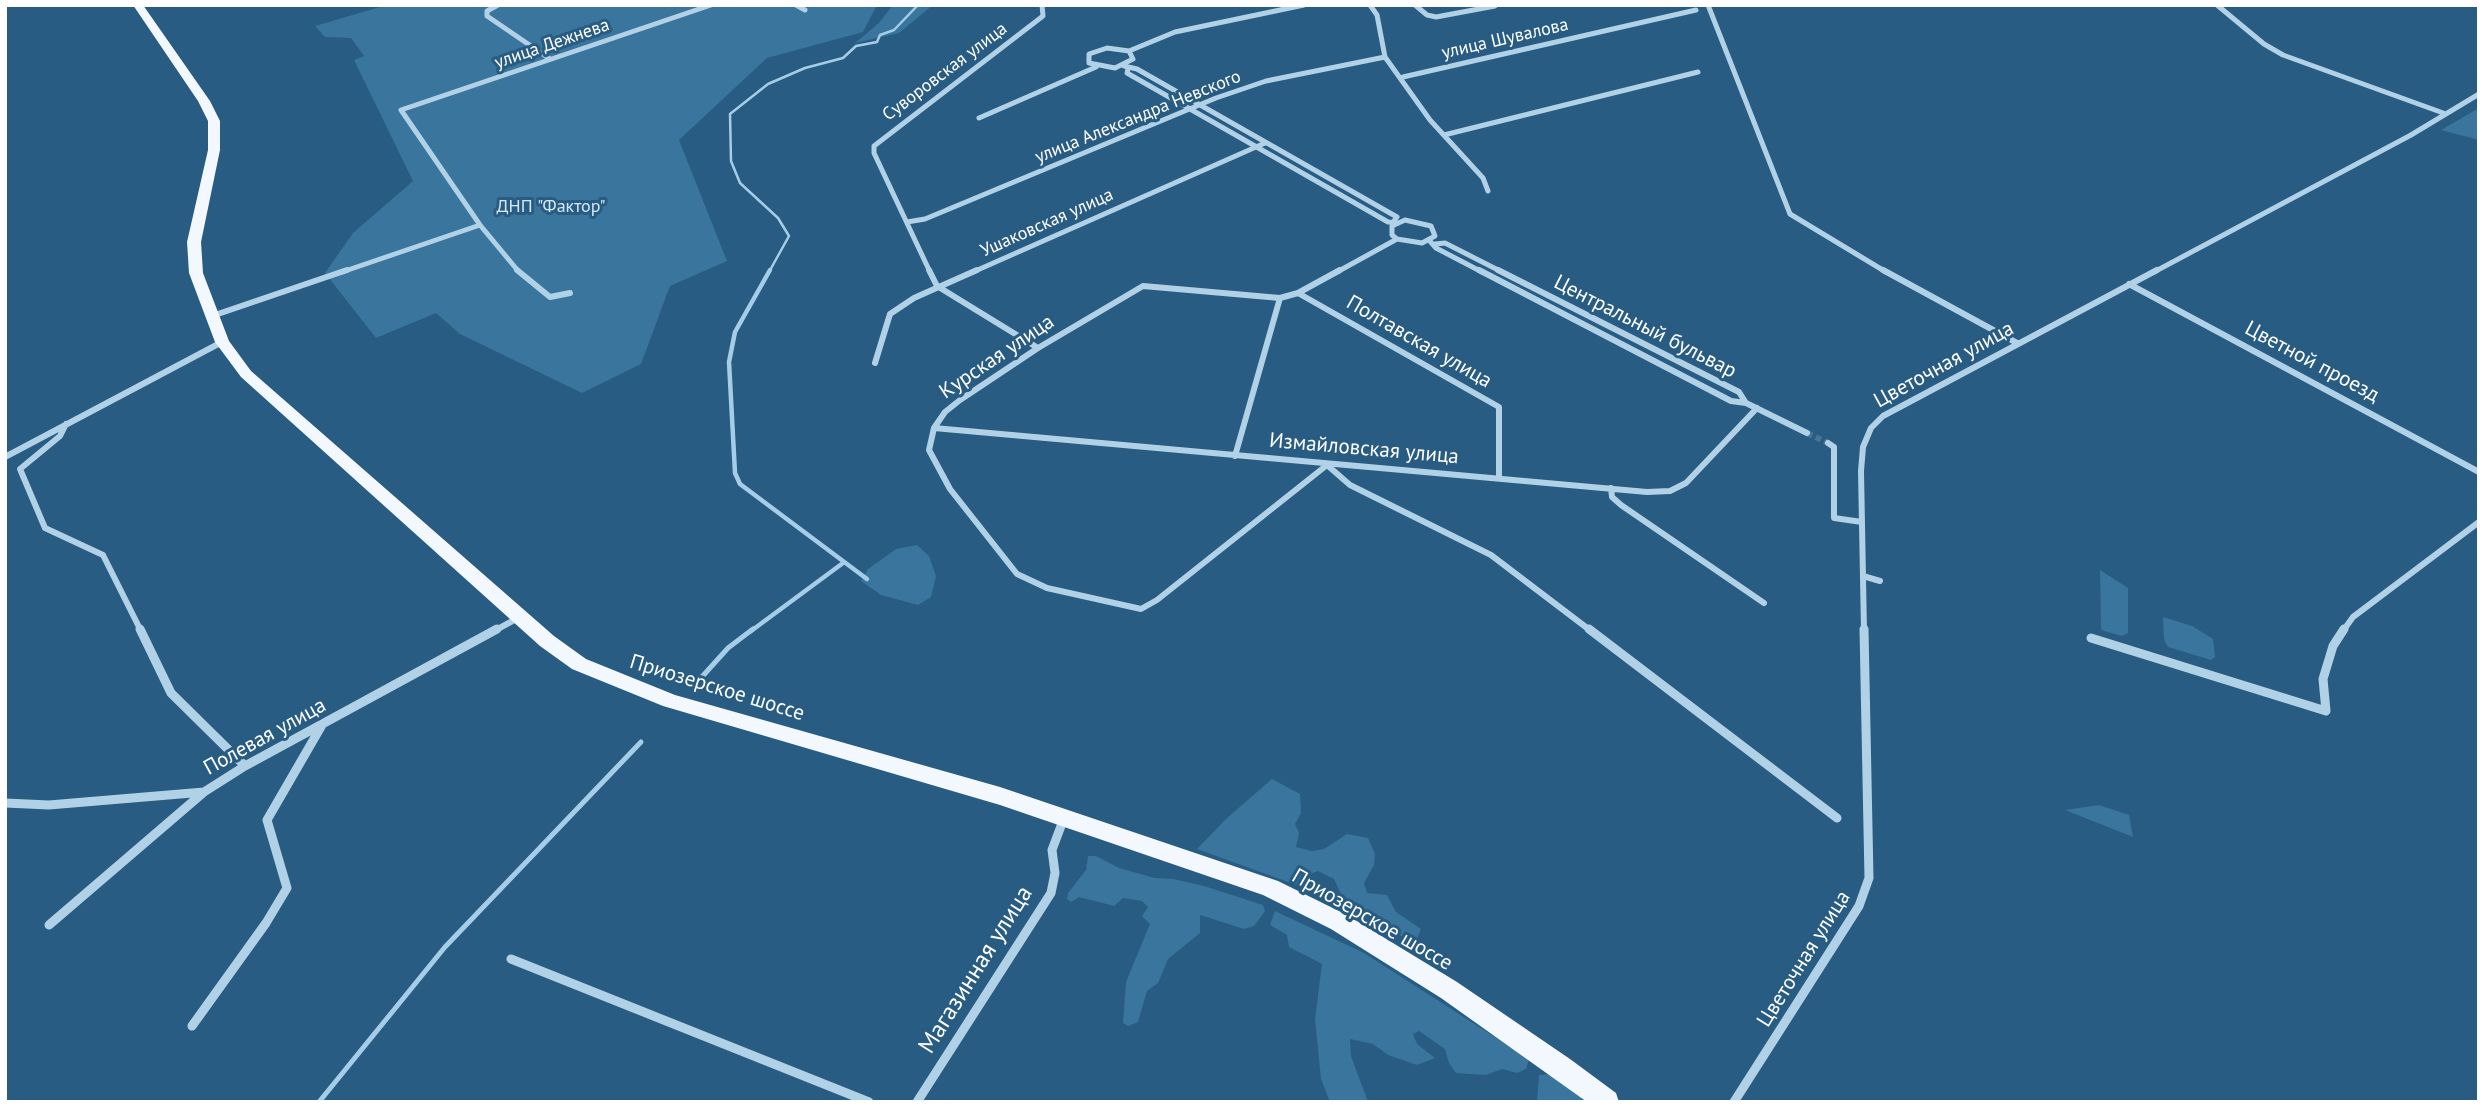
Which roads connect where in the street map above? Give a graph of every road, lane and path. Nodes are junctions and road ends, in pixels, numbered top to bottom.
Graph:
1 (138, 5) edge
2 (498, 5) edge
3 (711, 5) edge
4 (796, 5) edge
5 (1042, 5) edge
6 (1304, 5) edge
7 (1370, 5) edge
8 (1415, 5) edge
9 (1709, 5) edge
10 (2217, 5) edge
11 (1495, 6) edge
12 (805, 10) dead end
13 (1696, 10) dead end
14 (1129, 51) junction
15 (1385, 57) junction
16 (550, 59) junction
17 (1096, 67) junction
18 (1126, 67) junction
19 (1698, 72) dead end
20 (1403, 78) junction
21 (2479, 94) edge
22 (1199, 106) junction
23 (1191, 109) junction
24 (2446, 114) junction
25 (979, 118) dead end
26 (1444, 135) junction
27 (1265, 143) junction
28 (1257, 147) junction
29 (1488, 191) dead end
30 (907, 222) junction
31 (1395, 222) junction
32 (480, 225) junction
33 (1397, 239) junction
34 (1432, 242) junction
35 (2129, 284) junction
36 (937, 286) junction
37 (569, 293) dead end
38 (1298, 293) junction
39 (1280, 298) junction
40 (211, 316) junction
41 (222, 342) junction
42 (2017, 343) junction
43 (1038, 348) junction
44 (875, 363) dead end
45 (1746, 403) junction
46 (1757, 408) junction
47 (66, 424) junction
48 (934, 428) junction
49 (1807, 433) tunnel mouth
50 (1828, 443) dead end
51 (1235, 456) junction
52 (5, 457) edge
53 (1327, 464) junction
54 (2479, 472) edge
55 (1499, 478) junction
56 (1611, 488) junction
57 (1862, 522) junction
58 (2479, 522) edge
59 (1863, 576) junction
60 (1881, 581) dead end
61 (1764, 603) dead end
62 (519, 618) junction
63 (2091, 638) dead end
64 (322, 724) junction
65 (245, 766) junction
66 (204, 792) junction
67 (5, 803) edge
68 (1065, 817) junction
69 (1837, 818) dead end
70 (49, 925) dead end
71 (511, 959) dead end
72 (192, 1026) dead end
73 (869, 1102) edge
74 (917, 1102) edge
75 (1606, 1102) edge
76 (1734, 1102) edge

1 - 40 main road, Приозерское шоссе
2 - 16 street
3 - 16 street, улица Дежнева
4 - 12 street
5 - 30 street, Суворовская улица
6 - 14 street
7 - 15 street
8 - 11 street
9 - 42 street
10 - 24 street
13 - 20 street, улица Шувалова
14 - 17 street
14 - 18 street
15 - 20 street
15 - 22 street, улица Александра Невского
16 - 32 street, улица Дежнева
17 - 18 street
17 - 25 street
18 - 22 street
18 - 23 street, Центральный бульвар
19 - 26 street
20 - 26 street
21 - 24 street, Цветочная улица
22 - 23 street, улица Александра Невского
22 - 27 street
23 - 28 street, Центральный бульвар
23 - 30 street, улица Александра Невского
24 - 35 street, Цветочная улица
26 - 29 street
27 - 28 street, Ушаковская улица
27 - 31 street
28 - 31 street, Центральный бульвар
28 - 36 street, Ушаковская улица
30 - 36 street, Суворовская улица
31 - 33 street
31 - 34 street, Центральный бульвар
32 - 37 street
32 - 40 street
33 - 34 street, Центральный бульвар
33 - 38 street
34 - 45 street, Центральный бульвар
34 - 45 street, Центральный бульвар
35 - 42 street, Цветочная улица
35 - 54 street, Цветной проезд
36 - 43 street
36 - 44 street, Ушаковская улица
38 - 39 street
38 - 55 street, Полтавская улица
39 - 43 street, Курская улица
39 - 51 street
40 - 41 main road, Приозерское шоссе
41 - 47 street
41 - 62 main road, Приозерское шоссе
42 - 57 street, Цветочная улица
43 - 48 street, Курская улица
45 - 46 street
46 - 49 street
46 - 56 street, Измайловская улица
47 - 52 street
47 - 65 street
48 - 51 street, Измайловская улица
48 - 53 street, Курская улица
50 - 57 street
51 - 53 street, Измайловская улица
53 - 55 street, Измайловская улица
53 - 69 street
55 - 56 street, Измайловская улица
56 - 61 street
57 - 59 street, Цветочная улица
58 - 63 street
59 - 60 street
59 - 76 street, Цветочная улица
62 - 64 street, Полевая улица
62 - 68 main road, Приозерское шоссе
64 - 65 street, Полевая улица
64 - 72 street
65 - 66 street, Полевая улица
66 - 67 street, Полевая улица
66 - 70 street
68 - 74 street, Магазинная улица
68 - 75 main road, Приозерское шоссе
71 - 73 street

